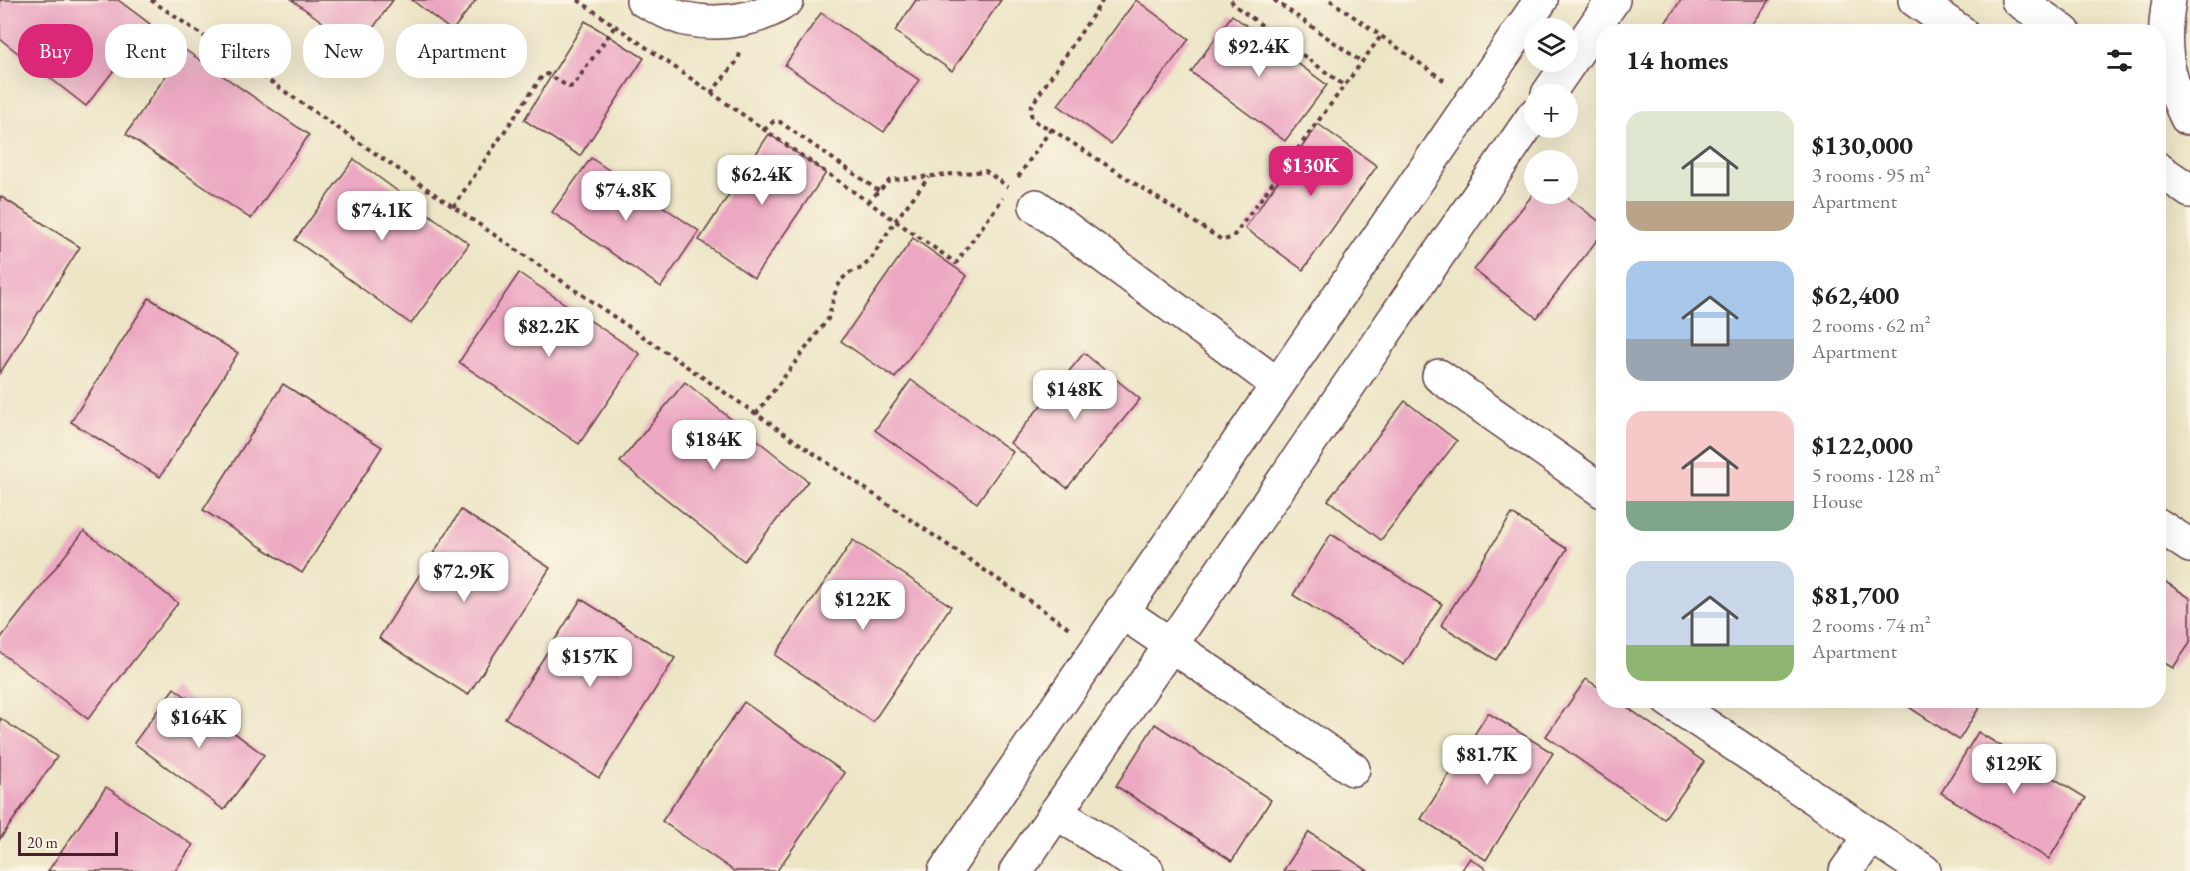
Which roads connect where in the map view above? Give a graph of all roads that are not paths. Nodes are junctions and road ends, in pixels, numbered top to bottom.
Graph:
1 (643, 0) edge
2 (787, 0) edge
3 (1541, 0) edge
4 (1613, 0) edge
5 (1915, 0) edge
6 (2018, 0) edge
7 (2169, 0) edge
8 (1596, 24) edge
9 (1949, 24) edge
10 (2052, 24) edge
11 (2164, 24) edge
12 (1596, 25) edge
13 (2166, 58) edge
14 (1555, 84) edge
15 (2166, 103) edge
16 (2189, 118) edge
17 (1524, 130) edge
18 (2166, 174) edge
19 (2190, 191) edge
20 (1036, 206) dead end
21 (1439, 376) dead end
22 (1277, 384) junction
23 (1596, 486) edge
24 (2166, 530) edge
25 (2190, 546) edge
26 (1121, 611) junction
27 (1171, 645) junction
28 (1680, 708) edge
29 (1353, 769) dead end
30 (1056, 812) junction
31 (1871, 836) junction
32 (945, 871) edge
33 (1016, 871) edge
34 (1147, 871) edge
35 (1846, 871) edge
36 (1924, 871) edge

1 - 2 street
3 - 22 street
4 - 8 street
5 - 9 street
6 - 10 street
7 - 11 street
12 - 14 street
13 - 16 street
15 - 16 street
17 - 27 street
18 - 19 street
20 - 22 street
21 - 23 street
22 - 26 street
24 - 25 street
26 - 27 street
26 - 32 street
27 - 29 street
27 - 30 street
28 - 31 street
30 - 33 street
30 - 34 street
31 - 35 street
31 - 36 street

